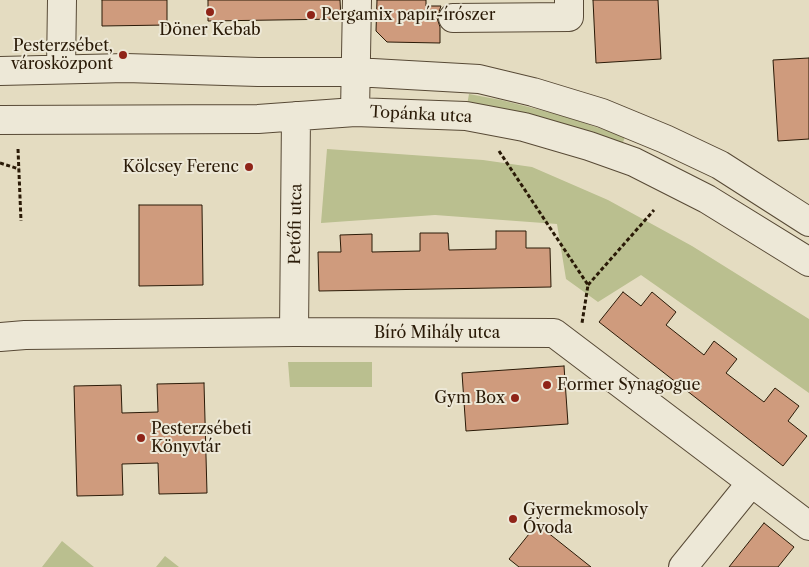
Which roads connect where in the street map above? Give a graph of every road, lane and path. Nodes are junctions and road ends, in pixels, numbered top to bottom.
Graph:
1 (62, 0) edge
2 (357, 0) edge
3 (569, 0) edge
4 (453, 18) dead end
5 (61, 69) junction
6 (0, 71) edge
7 (355, 72) junction
8 (355, 112) junction
9 (296, 116) junction
10 (0, 120) edge
11 (18, 149) dead end
12 (499, 151) dead end
13 (0, 163) edge
14 (19, 169) junction
15 (654, 210) dead end
16 (21, 220) dead end
17 (809, 222) edge
18 (809, 262) edge
19 (588, 285) junction
20 (294, 332) junction
21 (0, 337) edge
22 (578, 351) junction
23 (751, 483) junction
24 (809, 526) edge
25 (683, 567) edge

1 - 5 street
2 - 7 street
3 - 4 street
5 - 6 street
5 - 7 street
7 - 8 street
7 - 17 street
8 - 9 street, Topánka utca
8 - 18 street, Topánka utca
9 - 10 street, Topánka utca
9 - 20 street, Petőfi utca
11 - 14 path
12 - 19 path
13 - 14 path
14 - 16 path
15 - 19 path
19 - 22 path
20 - 21 street, Bíró Mihály utca
20 - 22 street, Bíró Mihály utca
22 - 23 street, Bíró Mihály utca
23 - 24 street, Bíró Mihály utca
23 - 25 street

